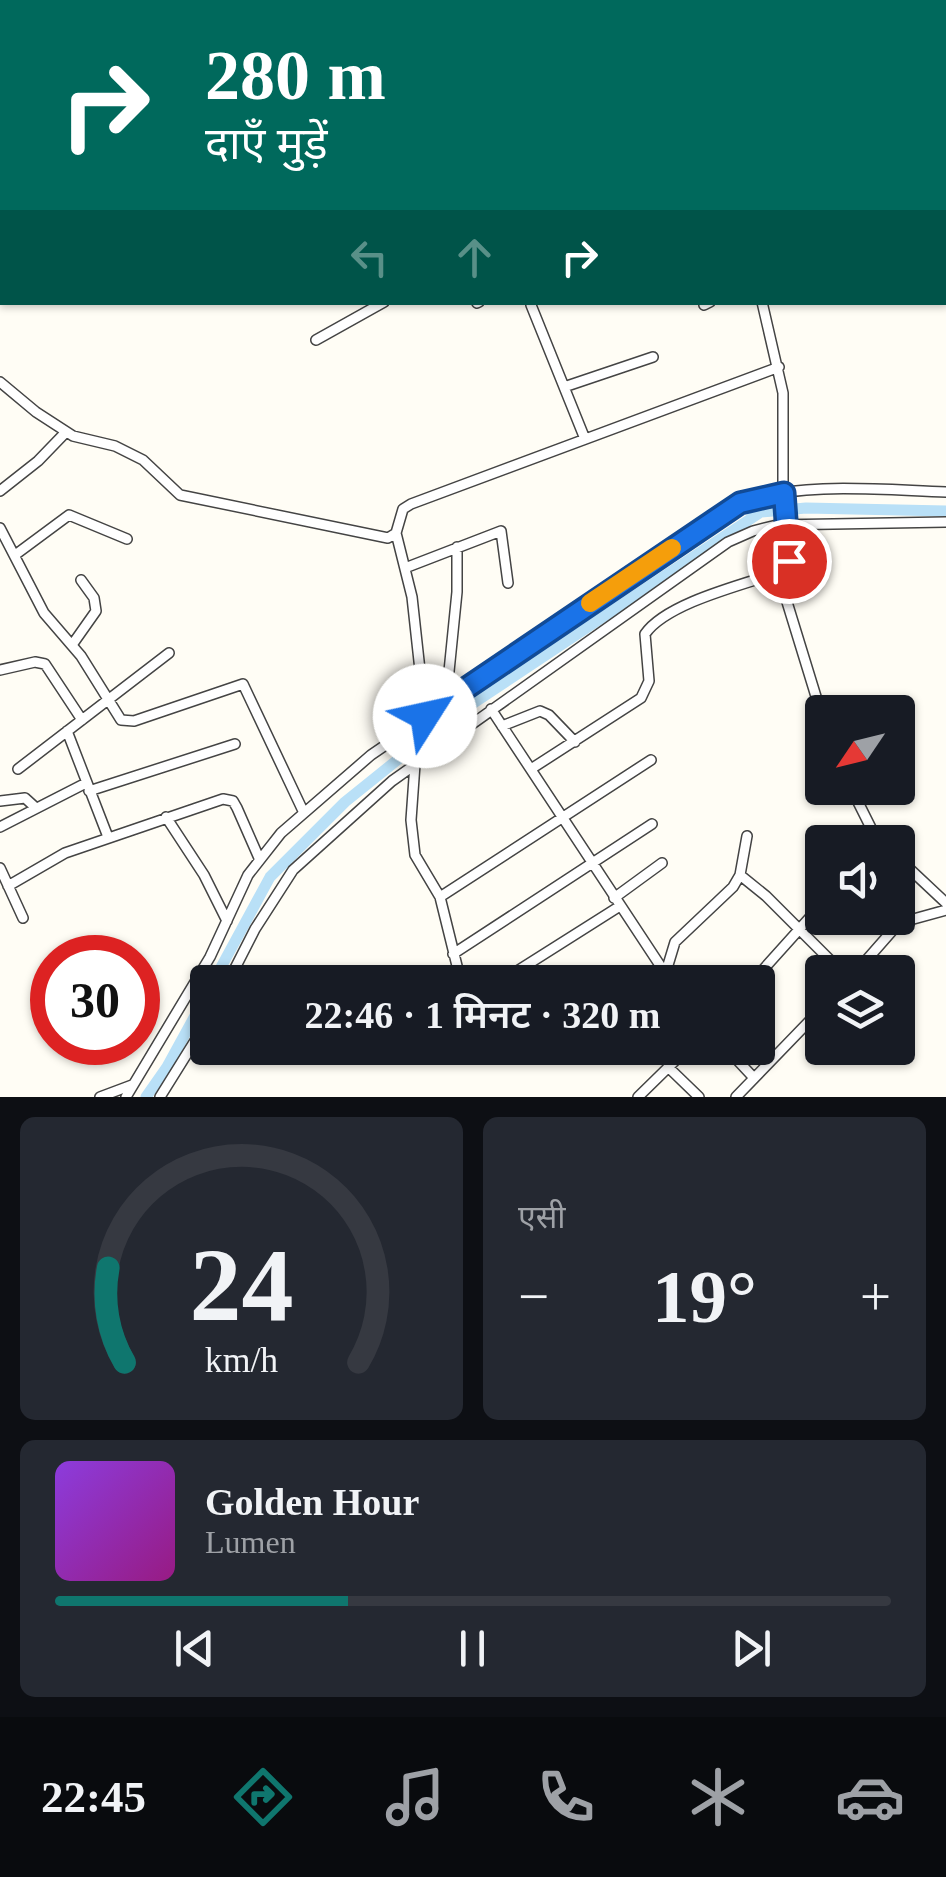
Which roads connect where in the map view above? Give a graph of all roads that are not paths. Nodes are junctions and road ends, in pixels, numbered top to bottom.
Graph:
1 (379, 305) edge
2 (531, 305) edge
3 (763, 305) edge
4 (316, 340) dead end
5 (653, 356) dead end
6 (780, 367) junction
7 (0, 382) edge
8 (564, 387) junction
9 (66, 432) junction
10 (585, 439) junction
11 (0, 491) edge
12 (946, 492) edge
13 (784, 495) junction
14 (785, 522) junction
15 (946, 522) edge
16 (0, 528) edge
17 (396, 533) junction
18 (127, 539) dead end
19 (457, 547) junction
20 (15, 555) junction
21 (405, 568) junction
22 (789, 569) junction
23 (81, 580) dead end
24 (508, 583) dead end
25 (72, 645) junction
26 (170, 652) dead end
27 (0, 670) edge
28 (816, 695) edge
29 (108, 700) junction
30 (446, 701) junction
31 (491, 708) junction
32 (425, 716) junction
33 (82, 720) junction
34 (502, 726) junction
35 (68, 731) junction
36 (575, 742) junction
37 (235, 744) dead end
38 (651, 760) dead end
39 (416, 764) junction
40 (18, 769) dead end
41 (530, 769) junction
42 (88, 787) junction
43 (0, 801) edge
44 (36, 808) junction
45 (304, 812) junction
46 (166, 817) junction
47 (563, 819) junction
48 (652, 824) dead end
49 (0, 828) edge
50 (108, 836) junction
51 (746, 836) dead end
52 (259, 858) junction
53 (662, 863) dead end
54 (593, 865) junction
55 (0, 868) edge
56 (915, 875) edge
57 (740, 876) junction
58 (8, 886) junction
59 (440, 897) junction
60 (617, 902) junction
61 (946, 907) edge
62 (915, 915) edge
63 (24, 918) dead end
64 (227, 921) junction
65 (805, 925) edge
66 (800, 931) junction
67 (884, 935) edge
68 (454, 954) junction
69 (825, 955) edge
70 (869, 955) edge
71 (237, 965) edge
72 (457, 965) edge
73 (525, 965) edge
74 (659, 965) edge
75 (671, 965) edge
76 (768, 965) edge
77 (805, 1026) edge
78 (190, 1049) edge
79 (742, 1065) edge
80 (668, 1067) joint
81 (754, 1078) junction
82 (134, 1084) junction
83 (100, 1097) edge
84 (126, 1097) edge
85 (160, 1097) edge
86 (638, 1097) edge
87 (699, 1097) edge
88 (736, 1097) edge

1 - 4 street
2 - 8 street
3 - 6 street
5 - 8 street
6 - 10 street
6 - 13 street
7 - 9 street
8 - 10 street
9 - 11 street
9 - 17 street
10 - 17 street
12 - 13 street
13 - 14 street
13 - 30 street
14 - 15 street
14 - 22 street
14 - 31 street
16 - 20 street
17 - 21 street
18 - 20 street
19 - 21 street
19 - 24 street
19 - 30 street
20 - 25 street
21 - 32 street
22 - 28 street
22 - 36 street
23 - 25 street
25 - 29 street
26 - 29 street
27 - 33 street
29 - 33 street
29 - 45 street
30 - 32 street
31 - 34 street
31 - 39 street
32 - 45 street
33 - 35 street
34 - 36 street
34 - 41 street
35 - 40 street
35 - 42 street
36 - 41 street
37 - 42 street
38 - 47 street
39 - 59 street
39 - 71 street
41 - 47 street
42 - 44 street
42 - 50 street
43 - 44 street
44 - 49 street
45 - 52 street
46 - 50 street
46 - 52 street
46 - 64 street
47 - 54 street
47 - 59 street
48 - 54 street
50 - 58 street
51 - 57 street
52 - 64 street
53 - 60 street
54 - 60 street
54 - 68 street
55 - 58 street
56 - 61 street
57 - 66 street
57 - 75 street
58 - 63 street
59 - 68 street
60 - 73 street
60 - 74 street
61 - 62 street
64 - 82 street
65 - 66 street
66 - 69 street
66 - 76 street
67 - 70 street
68 - 72 street
77 - 81 street
78 - 85 street
79 - 81 street
80 - 86 street
80 - 87 street
81 - 88 street
82 - 83 street
82 - 84 street

